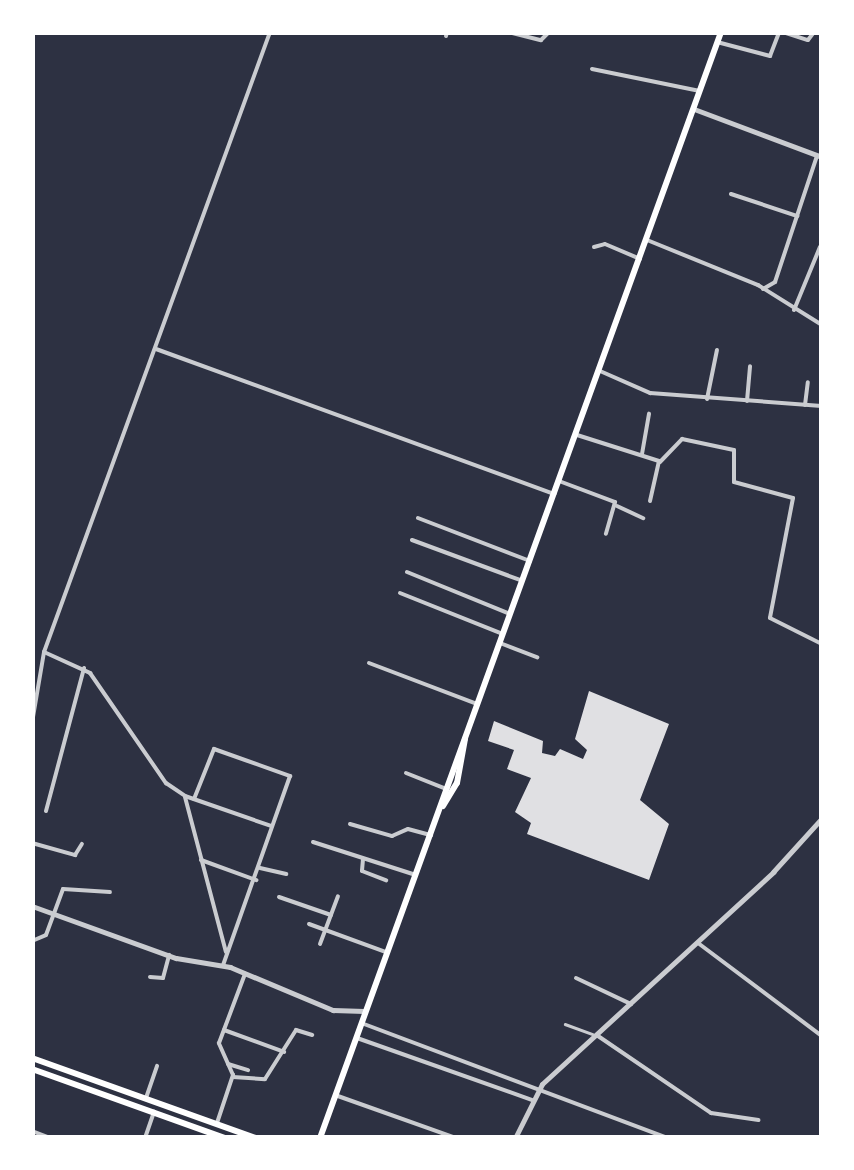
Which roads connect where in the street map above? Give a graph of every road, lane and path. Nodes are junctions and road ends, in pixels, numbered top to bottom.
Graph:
1 (270, 32) edge
2 (508, 32) edge
3 (549, 32) edge
4 (721, 32) edge
5 (781, 32) edge
6 (814, 32) edge
7 (717, 42) junction
8 (592, 68) dead end
9 (700, 90) junction
10 (694, 108) junction
11 (819, 156) edge
12 (731, 194) dead end
13 (797, 216) junction
14 (647, 240) junction
15 (594, 247) dead end
16 (820, 247) edge
17 (640, 259) junction
18 (763, 289) junction
19 (794, 310) junction
20 (822, 326) edge
21 (156, 349) junction
22 (717, 350) dead end
23 (750, 366) dead end
24 (600, 371) junction
25 (808, 382) dead end
26 (707, 398) junction
27 (747, 401) junction
28 (804, 405) junction
29 (822, 406) edge
30 (649, 414) dead end
31 (577, 434) junction
32 (642, 454) junction
33 (660, 462) junction
34 (559, 481) junction
35 (554, 494) junction
36 (650, 501) dead end
37 (617, 506) junction
38 (418, 518) dead end
39 (643, 518) dead end
40 (606, 534) dead end
41 (412, 540) dead end
42 (530, 561) junction
43 (407, 572) dead end
44 (522, 580) junction
45 (400, 593) dead end
46 (510, 614) junction
47 (503, 634) junction
48 (500, 643) junction
49 (822, 644) edge
50 (44, 652) junction
51 (537, 657) dead end
52 (369, 663) dead end
53 (84, 668) junction
54 (39, 677) junction
55 (32, 682) edge
56 (477, 704) junction
57 (32, 723) edge
58 (465, 738) junction
59 (406, 773) dead end
60 (444, 788) junction
61 (185, 796) junction
62 (194, 799) junction
63 (441, 808) junction
64 (46, 811) dead end
65 (822, 818) edge
66 (350, 824) dead end
67 (272, 826) junction
68 (431, 835) junction
69 (312, 842) dead end
70 (32, 843) edge
71 (82, 844) dead end
72 (364, 859) junction
73 (200, 860) junction
74 (260, 868) junction
75 (286, 874) dead end
76 (416, 875) junction
77 (256, 880) junction
78 (386, 880) dead end
79 (110, 892) dead end
80 (338, 896) dead end
81 (279, 897) dead end
82 (32, 906) edge
83 (53, 913) junction
84 (331, 915) junction
85 (309, 924) dead end
86 (326, 931) junction
87 (32, 942) edge
88 (698, 943) junction
89 (320, 944) dead end
90 (226, 952) junction
91 (386, 952) junction
92 (169, 955) junction
93 (223, 964) junction
94 (245, 974) junction
95 (150, 977) dead end
96 (576, 978) dead end
97 (631, 1004) junction
98 (364, 1010) junction
99 (360, 1023) junction
100 (565, 1024) dead end
101 (224, 1030) junction
102 (312, 1035) dead end
103 (598, 1036) junction
104 (822, 1036) edge
105 (354, 1037) junction
106 (412, 1042) junction
107 (428, 1048) junction
108 (284, 1052) junction
109 (408, 1056) junction
110 (32, 1058) edge
111 (423, 1061) junction
112 (226, 1063) junction
113 (157, 1066) dead end
114 (32, 1069) edge
115 (248, 1070) dead end
116 (232, 1077) junction
117 (538, 1089) junction
118 (335, 1095) junction
119 (146, 1098) junction
120 (532, 1100) junction
121 (154, 1112) junction
122 (758, 1120) dead end
123 (216, 1124) junction
124 (32, 1131) edge
125 (50, 1138) edge
126 (144, 1138) edge
127 (225, 1138) edge
128 (255, 1138) edge
129 (320, 1138) edge
130 (456, 1138) edge
131 (515, 1138) edge
132 (667, 1138) edge

1 - 21 street
2 - 3 street
4 - 7 main road
5 - 6 street
5 - 7 street
7 - 9 main road
8 - 9 street
9 - 10 main road
10 - 11 street
10 - 14 main road
11 - 13 street
12 - 13 street
13 - 18 street
14 - 17 main road
14 - 18 street
15 - 17 street
16 - 19 street
17 - 24 main road
18 - 19 street
19 - 20 street
21 - 35 street
21 - 50 street
22 - 26 street
23 - 27 street
24 - 26 street
24 - 31 main road
25 - 28 street
26 - 27 street
27 - 28 street
28 - 29 street
30 - 32 street
31 - 32 street
31 - 34 main road
32 - 33 street
33 - 36 street
33 - 49 street
34 - 35 main road
34 - 37 street
35 - 42 main road
37 - 39 street
37 - 40 street
38 - 42 street
41 - 44 street
42 - 44 main road
43 - 46 street
44 - 46 main road
45 - 47 street
46 - 47 main road
47 - 48 main road
48 - 51 street
48 - 56 main road
50 - 53 street
50 - 54 street
52 - 56 street
53 - 61 street
53 - 64 street
54 - 55 street
54 - 57 street
56 - 58 main road
58 - 60 main road
58 - 63 main road
59 - 60 street
60 - 63 main road
61 - 62 street
61 - 73 street
62 - 67 street
62 - 67 street
63 - 68 main road
65 - 88 street
66 - 68 street
67 - 74 street
68 - 76 main road
69 - 72 street
70 - 71 street
72 - 76 street
72 - 78 street
73 - 77 street
73 - 90 street
74 - 75 street
74 - 77 street
76 - 91 main road
77 - 90 street
79 - 83 street
80 - 84 street
81 - 84 street
82 - 83 street
83 - 87 street
83 - 92 street
84 - 86 street
85 - 86 street
86 - 89 street
86 - 91 street
88 - 97 street
88 - 104 street
90 - 93 street
91 - 98 main road
92 - 93 street
92 - 95 street
93 - 94 street
94 - 98 street
94 - 101 street
96 - 97 street
97 - 103 street
98 - 99 main road
99 - 105 main road
99 - 106 street
100 - 103 lane
101 - 108 street
101 - 112 street
102 - 108 street
103 - 117 street
103 - 122 street
105 - 109 street
105 - 118 main road
106 - 107 street
106 - 109 street
107 - 111 street
107 - 117 street
108 - 116 street
109 - 111 street
110 - 119 main road
111 - 120 street
112 - 115 street
112 - 116 street
113 - 119 street
114 - 121 main road
116 - 123 street
117 - 120 street
117 - 132 street
118 - 129 main road
118 - 130 street
119 - 123 main road
120 - 131 street
121 - 126 street
121 - 127 main road
123 - 128 main road
124 - 125 street

